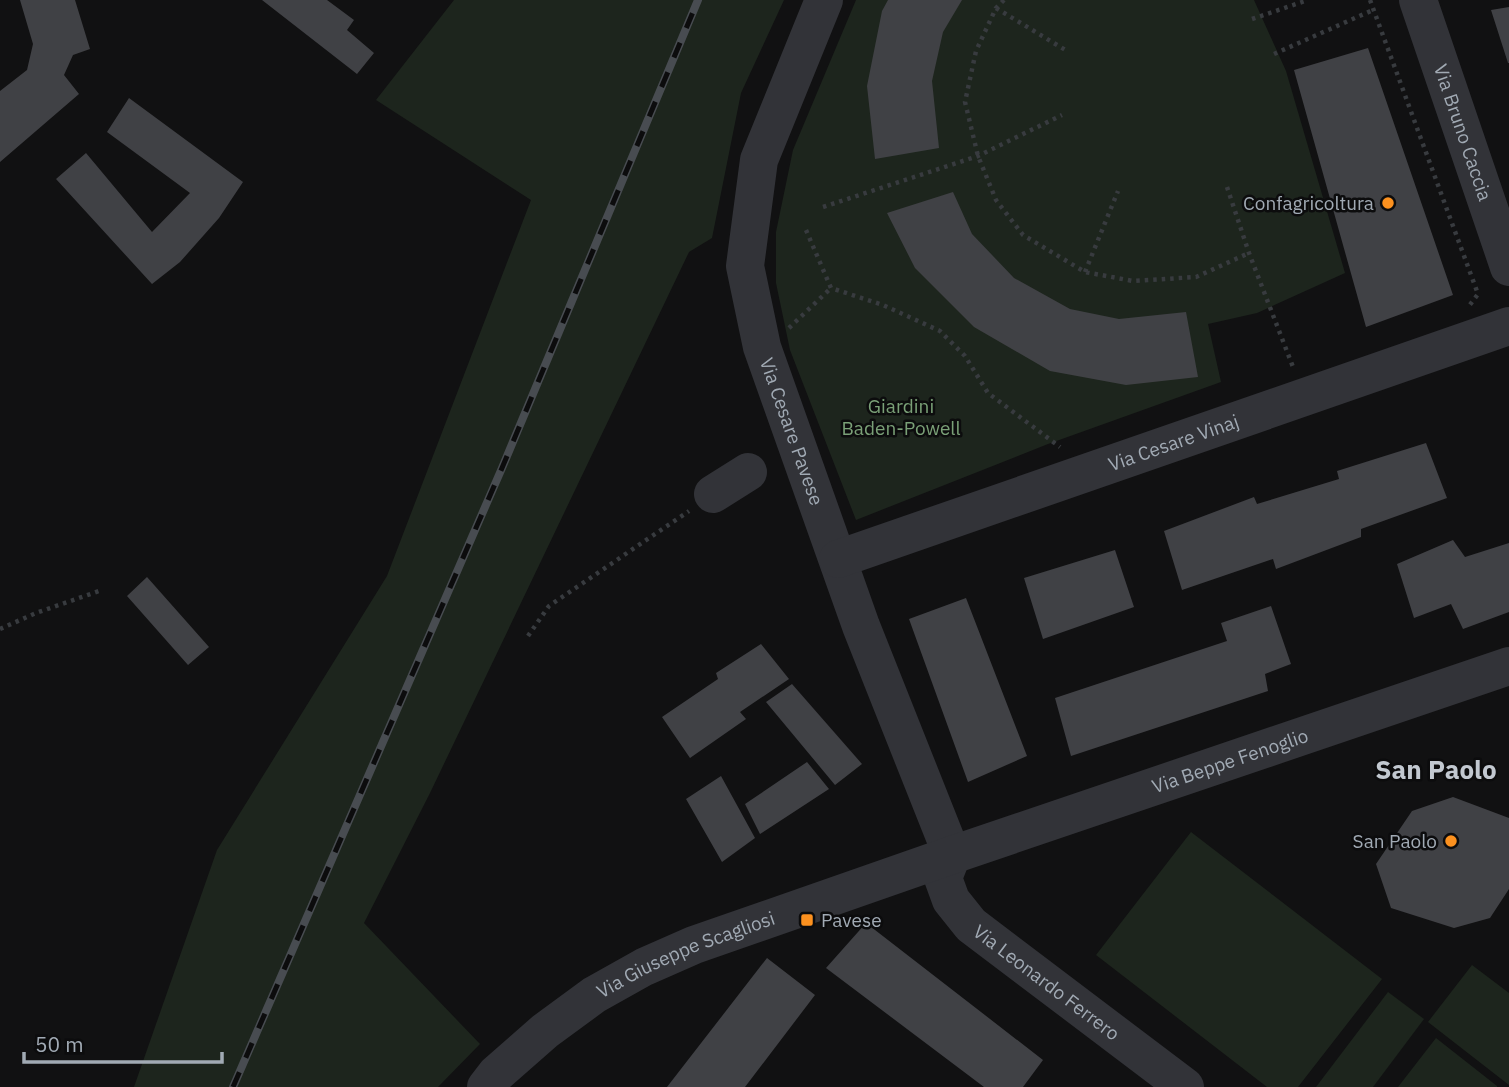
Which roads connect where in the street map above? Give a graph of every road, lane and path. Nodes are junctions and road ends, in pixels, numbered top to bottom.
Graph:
1 (824, 0) edge
2 (1004, 0) edge
3 (1308, 0) edge
4 (1370, 0) edge
5 (1418, 0) edge
6 (996, 8) junction
7 (1373, 10) junction
8 (1252, 19) dead end
9 (1067, 51) dead end
10 (1274, 54) dead end
11 (1062, 115) dead end
12 (978, 156) junction
13 (1227, 187) dead end
14 (1118, 191) dead end
15 (823, 207) dead end
16 (806, 230) dead end
17 (1249, 253) junction
18 (1509, 267) edge
19 (1085, 272) junction
20 (831, 288) junction
21 (1466, 311) dead end
22 (1509, 326) edge
23 (780, 336) dead end
24 (1305, 397) junction
25 (1062, 449) dead end
26 (748, 472) dead end
27 (713, 494) joint
28 (838, 559) junction
29 (102, 590) dead end
30 (0, 629) edge
31 (528, 636) dead end
32 (1509, 666) edge
33 (952, 855) junction
34 (498, 1083) edge
35 (1185, 1087) edge

1 - 28 street, Via Cesare Pavese
2 - 6 path
3 - 8 path
4 - 7 path
5 - 18 street, Via Bruno Caccia
6 - 9 path
6 - 12 path
7 - 10 path
7 - 21 path
11 - 12 path
12 - 15 path
12 - 19 path
13 - 17 path
14 - 19 path
16 - 20 path
17 - 19 path
17 - 24 path
20 - 23 path
20 - 25 path
22 - 24 street, Via Cesare Vinaj
24 - 28 street, Via Cesare Vinaj
26 - 27 street
27 - 31 path
28 - 33 street, Via Cesare Pavese
29 - 30 path
32 - 33 street, Via Beppe Fenoglio
33 - 34 street, Via Giuseppe Scagliosi
33 - 35 street, Via Leonardo Ferrero

